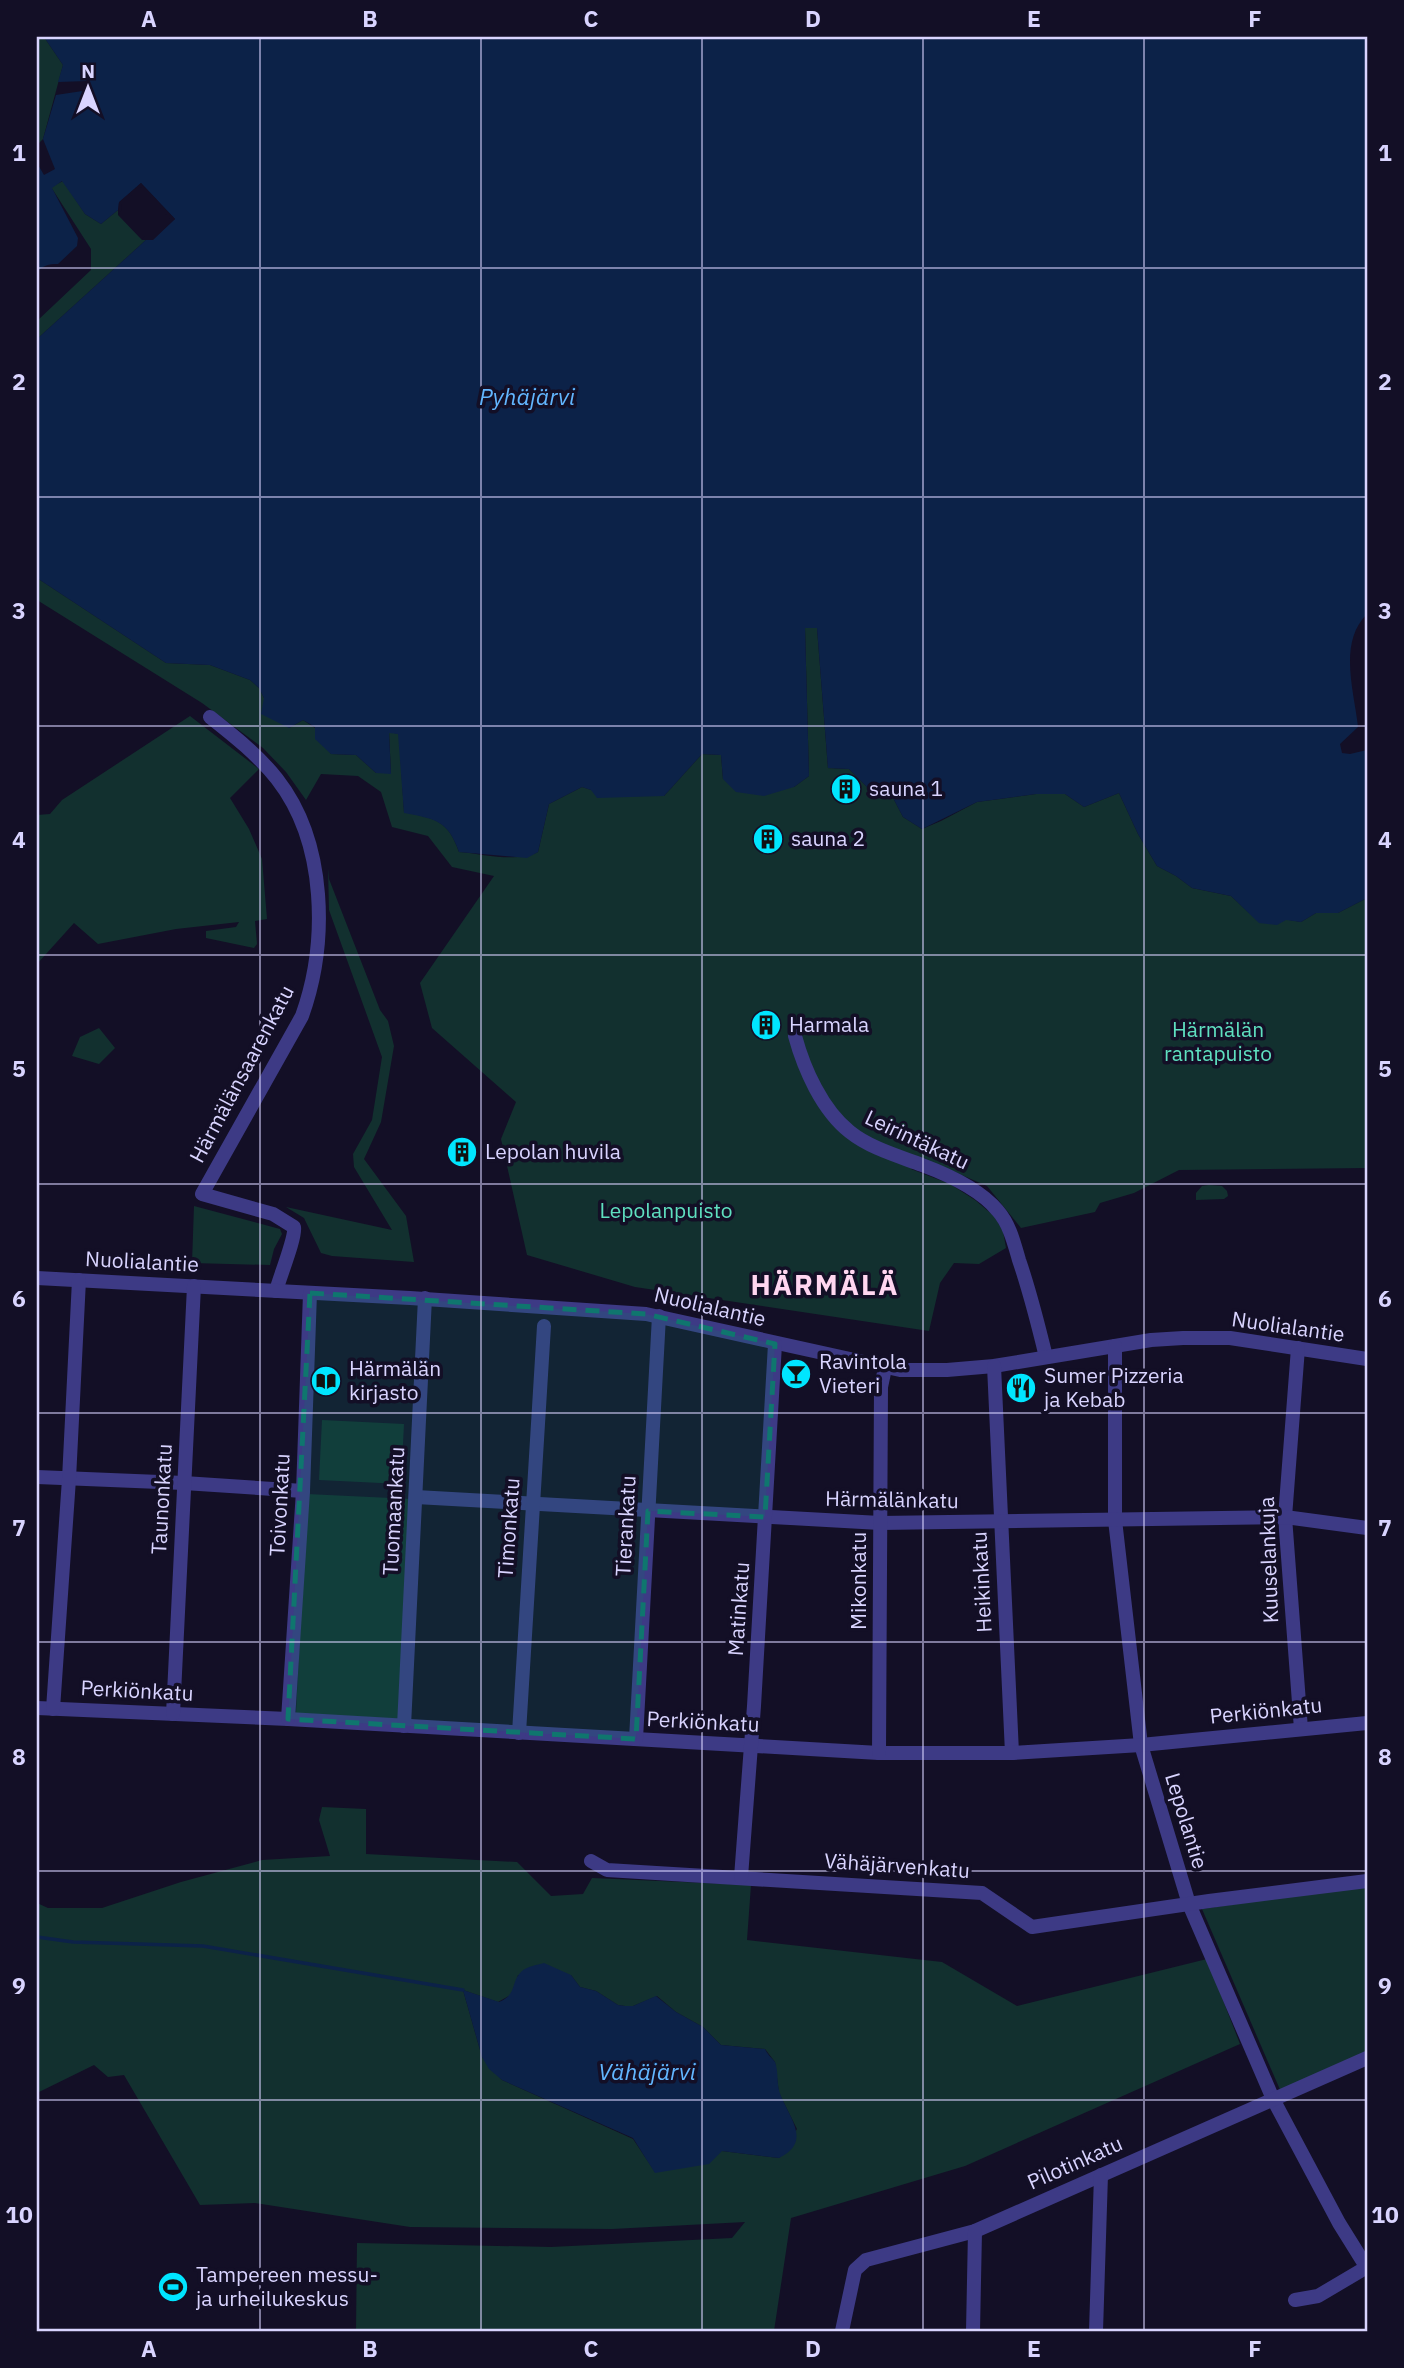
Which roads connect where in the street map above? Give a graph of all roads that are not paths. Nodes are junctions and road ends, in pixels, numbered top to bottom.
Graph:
1 (210, 717) dead end
2 (795, 1036) dead end
3 (37, 1278) edge
4 (79, 1280) junction
5 (194, 1286) junction
6 (276, 1291) junction
7 (310, 1293) junction
8 (425, 1298) junction
9 (659, 1316) junction
10 (544, 1326) dead end
11 (775, 1344) junction
12 (1115, 1346) junction
13 (1298, 1348) junction
14 (1046, 1357) junction
15 (1367, 1359) edge
16 (994, 1366) junction
17 (885, 1368) junction
18 (37, 1477) edge
19 (69, 1479) junction
20 (184, 1483) junction
21 (303, 1491) junction
22 (416, 1497) junction
23 (532, 1503) junction
24 (648, 1511) junction
25 (765, 1517) junction
26 (1285, 1517) junction
27 (1115, 1520) junction
28 (1000, 1522) junction
29 (880, 1523) junction
30 (1367, 1528) edge
31 (37, 1708) edge
32 (53, 1709) junction
33 (173, 1714) junction
34 (288, 1719) junction
35 (1367, 1723) edge
36 (404, 1726) junction
37 (1301, 1729) junction
38 (519, 1732) junction
39 (636, 1739) junction
40 (750, 1745) junction
41 (1142, 1745) junction
42 (879, 1753) junction
43 (1012, 1753) junction
44 (591, 1861) dead end
45 (741, 1877) junction
46 (1367, 1881) edge
47 (1189, 1904) junction
48 (1367, 2058) edge
49 (1273, 2099) junction
50 (1101, 2175) junction
51 (975, 2231) junction
52 (1367, 2267) edge
53 (1295, 2300) dead end
54 (842, 2331) edge
55 (973, 2331) edge
56 (1096, 2331) edge

1 - 6 street, Härmälänsaarenkatu
2 - 14 street, Leirintäkatu
3 - 4 street, Nuolialantie
4 - 5 street, Nuolialantie
4 - 19 street
5 - 6 street, Nuolialantie
5 - 20 street, Taunonkatu
6 - 7 street, Nuolialantie
7 - 8 street, Nuolialantie
7 - 21 street, Toivonkatu
8 - 9 street, Nuolialantie
8 - 22 street, Tuomaankatu
9 - 11 street, Nuolialantie
9 - 24 street, Tierankatu
10 - 23 street, Timonkatu
11 - 17 street, Nuolialantie
11 - 25 street, Matinkatu
12 - 13 street, Nuolialantie
12 - 14 street, Nuolialantie
12 - 27 street, Lepolantie
13 - 15 street, Nuolialantie
13 - 26 street, Kuuselankuja
14 - 16 street, Nuolialantie
16 - 17 street, Nuolialantie
16 - 28 street, Heikinkatu
17 - 29 street, Mikonkatu
18 - 19 street
19 - 20 street
19 - 32 street
20 - 21 street
20 - 33 street, Taunonkatu
21 - 34 street, Toivonkatu
22 - 23 street, Härmälänkatu
22 - 36 street, Tuomaankatu
23 - 24 street, Härmälänkatu
23 - 38 street, Timonkatu
24 - 25 street, Härmälänkatu
24 - 39 street, Tierankatu
25 - 29 street, Härmälänkatu
25 - 40 street, Matinkatu
26 - 27 street, Härmälänkatu
26 - 30 street, Härmälänkatu
26 - 37 street, Kuuselankuja
27 - 28 street, Härmälänkatu
27 - 41 street, Lepolantie
28 - 29 street, Härmälänkatu
28 - 43 street, Heikinkatu
29 - 42 street, Mikonkatu
31 - 32 street, Perkiönkatu
32 - 33 street, Perkiönkatu
33 - 34 street, Perkiönkatu
34 - 36 street, Perkiönkatu
35 - 37 street, Perkiönkatu
36 - 38 street, Perkiönkatu
37 - 41 street, Perkiönkatu
38 - 39 street, Perkiönkatu
39 - 40 street, Perkiönkatu
40 - 42 street, Perkiönkatu
40 - 45 street, Matinkatu
41 - 43 street, Perkiönkatu
41 - 47 street, Lepolantie
42 - 43 street, Perkiönkatu
44 - 45 street, Vähäjärvenkatu
45 - 47 street, Vähäjärvenkatu
46 - 47 street, Vähäjärvenkatu
47 - 49 street, Lepolantie
48 - 49 street, Pilotinkatu
49 - 50 street, Pilotinkatu
49 - 52 street, Lepolantie
50 - 51 street, Pilotinkatu
50 - 56 street
51 - 54 street, Pilotinkatu
51 - 55 street
52 - 53 street

